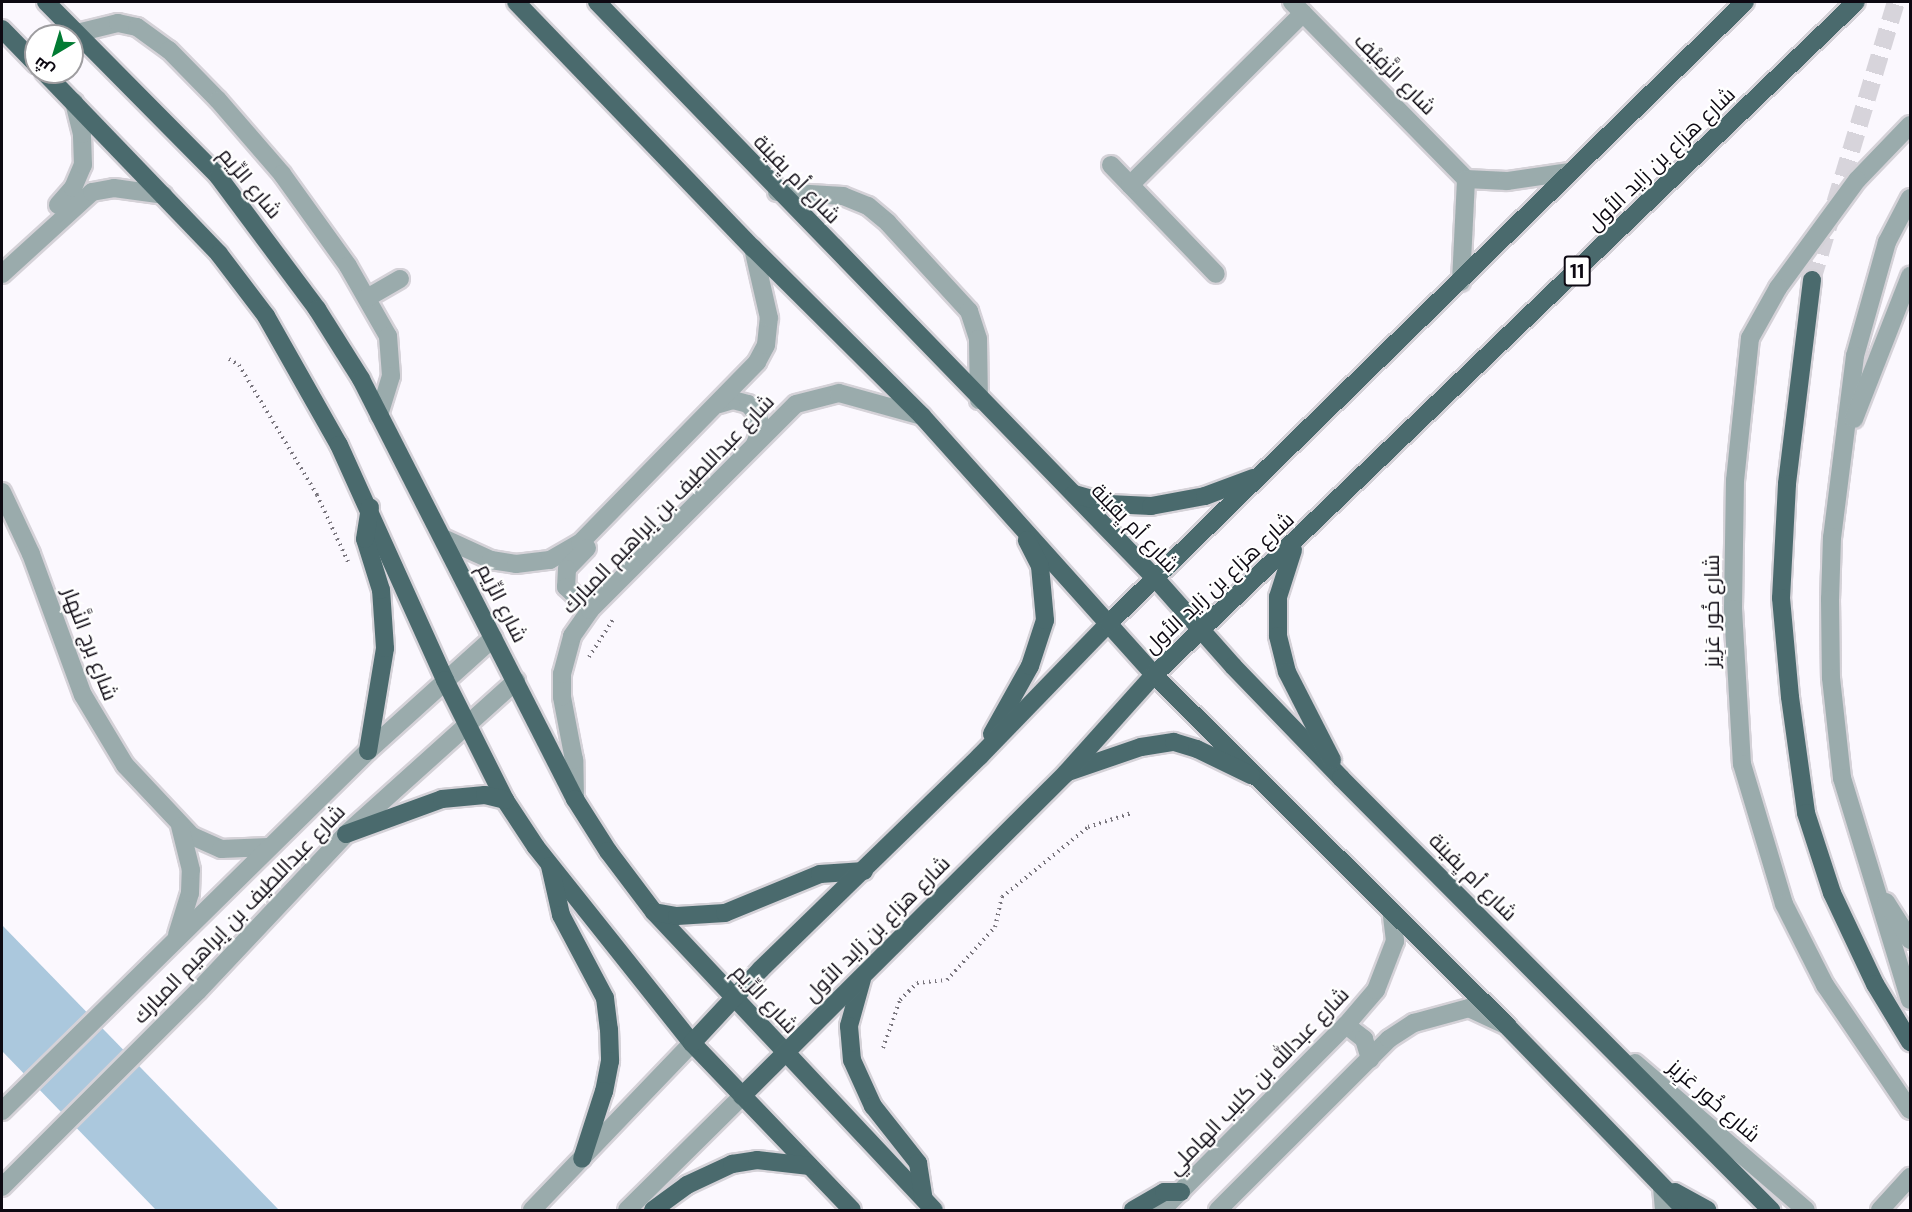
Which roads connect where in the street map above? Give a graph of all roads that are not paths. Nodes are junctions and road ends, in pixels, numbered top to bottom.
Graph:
1 (46, 2) edge
2 (516, 2) edge
3 (597, 2) edge
4 (1745, 2) edge
5 (1856, 2) edge
6 (1298, 7) edge
7 (68, 24) edge
8 (2, 28) edge
9 (84, 31) edge
10 (84, 40) edge
11 (24, 51) edge
12 (56, 84) edge
13 (74, 102) junction
14 (1911, 125) edge
15 (1111, 165) dead end
16 (1569, 172) junction
17 (1466, 178) junction
18 (1130, 185) junction
19 (777, 192) junction
20 (164, 195) junction
21 (1911, 198) edge
22 (753, 248) junction
23 (10, 256) edge
24 (2, 274) edge
25 (1216, 274) dead end
26 (1911, 276) edge
27 (400, 279) dead end
28 (1812, 280) tunnel mouth
29 (1461, 282) junction
30 (367, 298) junction
31 (979, 400) junction
32 (719, 404) junction
33 (379, 415) junction
34 (922, 416) junction
35 (755, 444) junction
36 (1842, 452) junction
37 (1261, 476) junction
38 (2, 492) edge
39 (1069, 492) junction
40 (627, 495) junction
41 (370, 507) junction
42 (1015, 517) junction
43 (445, 539) junction
44 (1298, 541) junction
45 (1155, 578) junction
46 (603, 596) junction
47 (1109, 623) junction
48 (1201, 632) junction
49 (493, 638) junction
50 (1154, 675) junction
51 (445, 680) junction
52 (516, 681) junction
53 (468, 724) junction
54 (368, 751) junction
55 (980, 756) junction
56 (1066, 772) junction
57 (1341, 778) junction
58 (1266, 783) junction
59 (574, 799) junction
60 (505, 800) junction
61 (180, 826) junction
62 (346, 834) junction
63 (269, 847) junction
64 (550, 864) junction
65 (864, 871) junction
66 (1871, 878) junction
67 (1391, 910) junction
68 (654, 912) junction
69 (176, 938) junction
70 (1911, 940) edge
71 (865, 972) junction
72 (734, 998) junction
73 (1911, 1000) edge
74 (1346, 1025) junction
75 (1507, 1026) junction
76 (1592, 1026) junction
77 (1911, 1042) edge
78 (692, 1043) junction
79 (785, 1053) junction
80 (1370, 1059) junction
81 (742, 1096) junction
82 (1911, 1110) edge
83 (2, 1111) edge
84 (582, 1159) junction
85 (810, 1166) junction
86 (1911, 1177) edge
87 (5, 1184) edge
88 (1662, 1187) junction
89 (1181, 1192) junction
90 (929, 1205) edge
91 (532, 1210) edge
92 (627, 1210) edge
93 (653, 1210) edge
94 (852, 1210) edge
95 (1133, 1210) edge
96 (1162, 1210) edge
97 (1218, 1210) edge
98 (1664, 1210) edge
99 (1685, 1210) edge
100 (1707, 1210) edge
101 (1771, 1210) edge
102 (1806, 1210) edge
103 (1880, 1210) edge

1 - 7 main road, شارع الرِّيم
2 - 22 main road
3 - 19 main road, شارع أم يِفينة
4 - 16 main road
5 - 44 main road, شارع هزاع بن زايد الأول / 11
6 - 17 street, شارع الزَّفِيْف
6 - 18 street
8 - 11 main road
9 - 30 street
10 - 33 main road, شارع الرِّيم
12 - 13 main road
13 - 20 main road
13 - 23 street
14 - 82 street, شارع خُور عَزِيز
15 - 18 street
16 - 17 street
16 - 29 main road
17 - 29 street
18 - 25 street
19 - 31 main road, شارع أم يِفينة
19 - 31 street
20 - 23 street
20 - 41 main road
21 - 36 street
22 - 32 street, شارع عبداللطيف بن إبراهيم المبارك
22 - 34 main road
23 - 24 street
26 - 36 street
27 - 30 street
28 - 77 main road
29 - 37 main road
30 - 33 street
31 - 39 main road, شارع أم يِفينة
32 - 35 street
32 - 40 street, شارع عبداللطيف بن إبراهيم المبارك
33 - 43 main road, شارع الرِّيم
34 - 35 street, شارع عبداللطيف بن إبراهيم المبارك
34 - 42 main road
35 - 46 street, شارع عبداللطيف بن إبراهيم المبارك
36 - 66 street
37 - 39 main road
37 - 45 main road
38 - 61 street, شارع برج النَّهار
39 - 45 main road, شارع أم يِفينة
40 - 43 street, شارع عبداللطيف بن إبراهيم المبارك
40 - 46 street
41 - 51 main road
41 - 54 main road
42 - 47 main road
42 - 55 main road
43 - 49 main road, شارع الرِّيم
44 - 48 main road, شارع هزاع بن زايد الأول / 11
44 - 57 main road
45 - 47 main road
45 - 48 main road, شارع أم يِفينة
46 - 59 street, شارع عبداللطيف بن إبراهيم المبارك
47 - 50 main road
47 - 55 main road
48 - 50 main road, شارع هزاع بن زايد الأول / 11
48 - 57 main road, شارع أم يِفينة
49 - 51 street, شارع عبداللطيف بن إبراهيم المبارك
49 - 52 main road, شارع الرِّيم
50 - 56 main road, شارع هزاع بن زايد الأول / 11
50 - 58 main road
51 - 53 main road
51 - 54 street, شارع عبداللطيف بن إبراهيم المبارك
52 - 53 street, شارع عبداللطيف بن إبراهيم المبارك
52 - 59 main road, شارع الرِّيم
53 - 60 main road
53 - 62 street, شارع عبداللطيف بن إبراهيم المبارك
54 - 63 street, شارع عبداللطيف بن إبراهيم المبارك
55 - 65 main road
56 - 58 main road
56 - 71 main road, شارع هزاع بن زايد الأول / 11
57 - 76 main road, شارع أم يِفينة
58 - 67 main road
59 - 68 main road, شارع الرِّيم
60 - 62 main road
60 - 64 main road
61 - 63 street, شارع برج النَّهار
61 - 69 street, شارع برج النَّهار
62 - 87 street, شارع عبداللطيف بن إبراهيم المبارك
63 - 69 street, شارع عبداللطيف بن إبراهيم المبارك
64 - 78 main road
64 - 84 main road
65 - 68 main road
65 - 72 main road
66 - 70 street
66 - 73 street
67 - 74 street, شارع عبدالله بن كليب الهاملي
67 - 75 main road
68 - 72 main road, شارع الرِّيم
69 - 83 street, شارع عبداللطيف بن إبراهيم المبارك
71 - 79 main road, شارع هزاع بن زايد الأول / 11
71 - 90 main road
72 - 78 main road
72 - 79 main road, شارع الرِّيم
74 - 80 street
74 - 89 street, شارع عبدالله بن كليب الهاملي
75 - 80 street
75 - 88 main road
76 - 101 main road, شارع أم يِفينة
76 - 102 street, شارع خُور عَزِيز
78 - 81 main road
78 - 84 street
79 - 81 main road, شارع هزاع بن زايد الأول / 11
79 - 90 main road, شارع الرِّيم
80 - 97 street
81 - 85 main road
81 - 92 street, شارع هزاع بن زايد الأول
84 - 91 street
85 - 93 main road
85 - 94 main road
86 - 103 street
88 - 98 street
88 - 99 main road
88 - 100 main road
89 - 95 main road
89 - 96 street, شارع عبدالله بن كليب الهاملي

